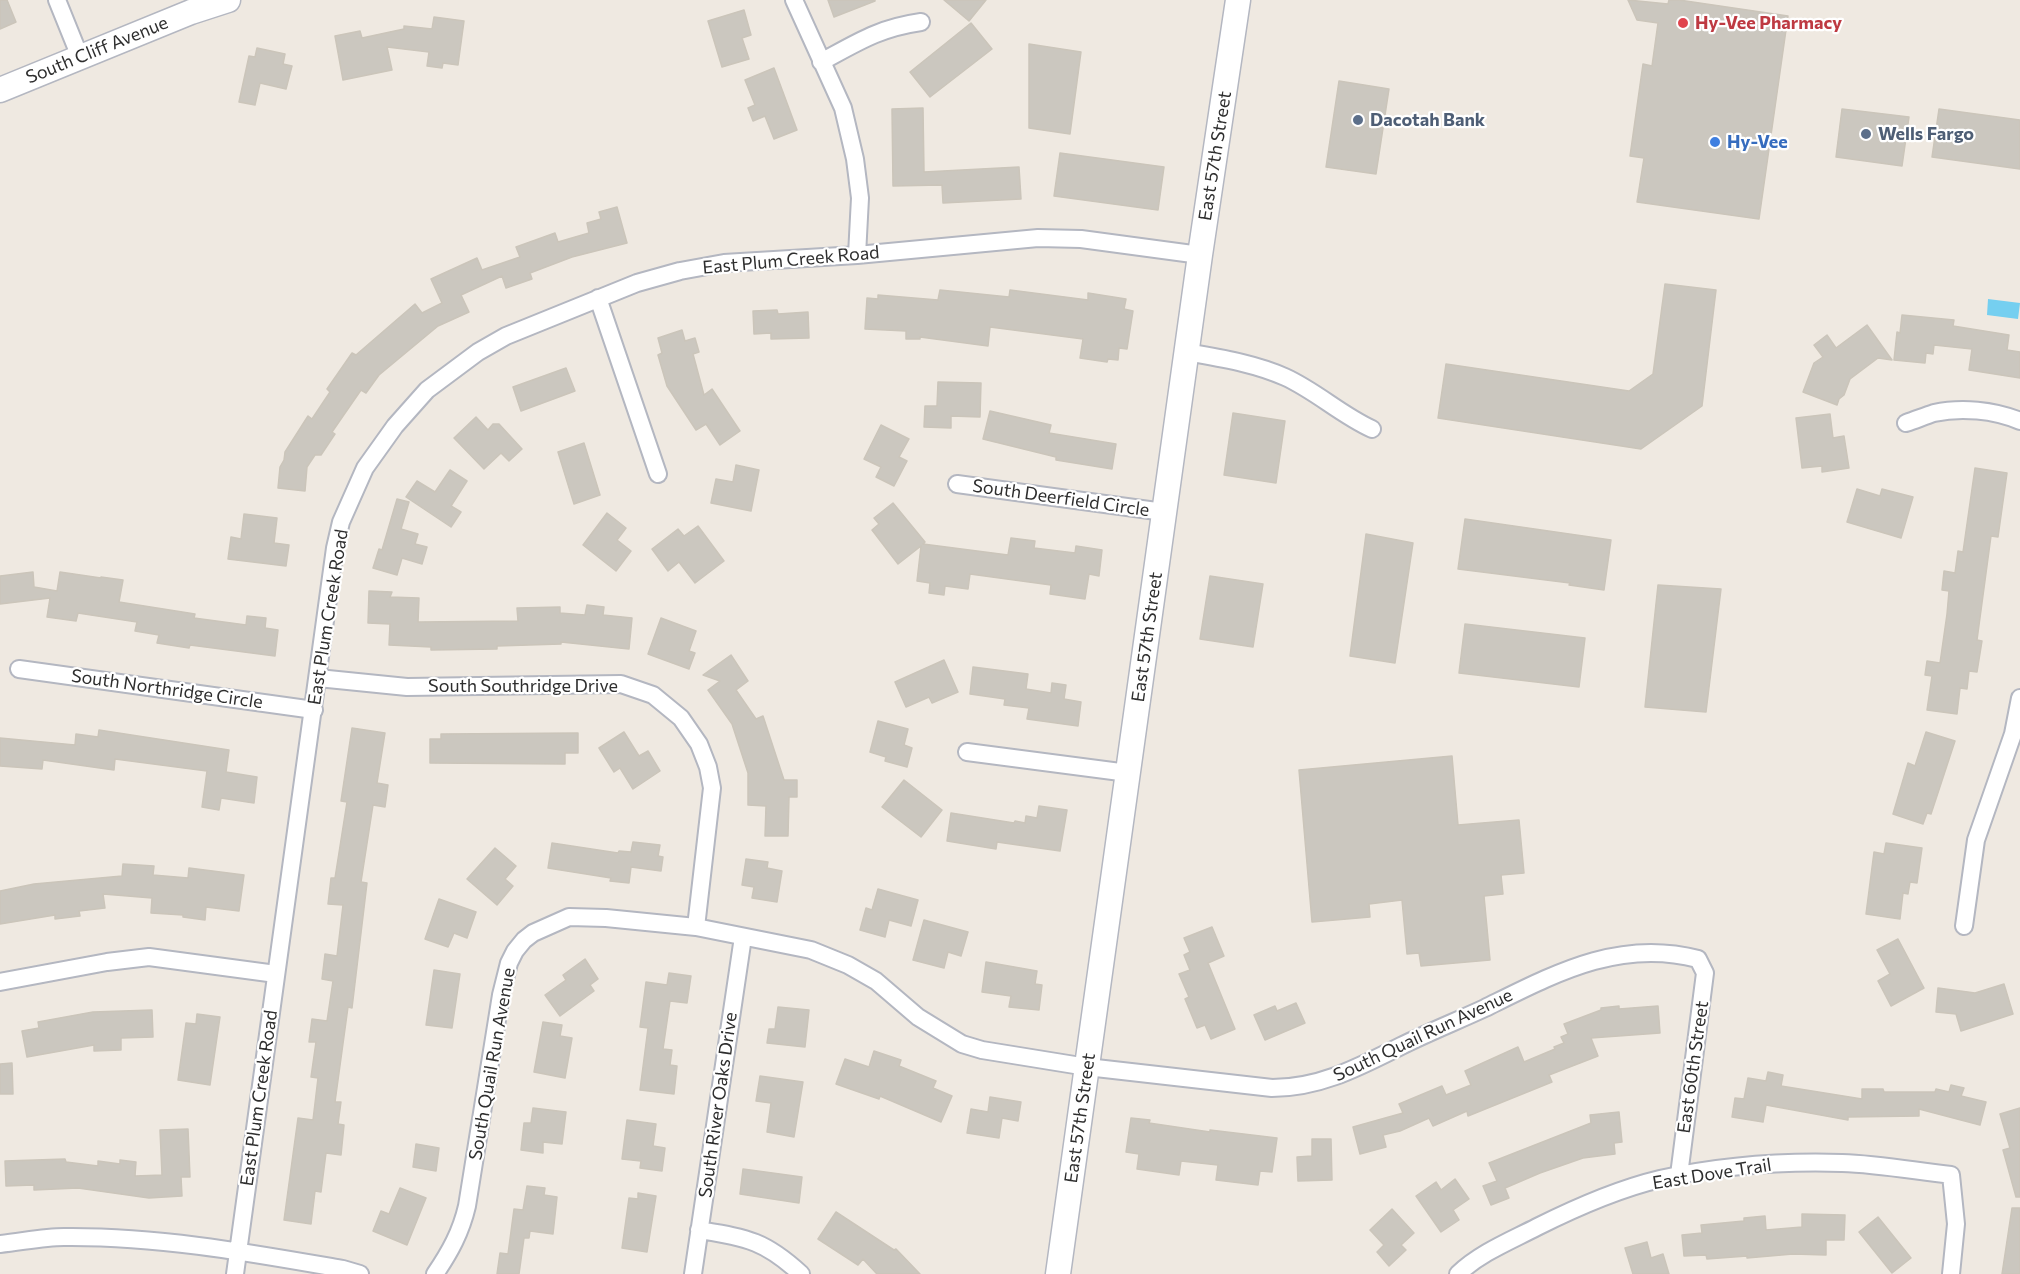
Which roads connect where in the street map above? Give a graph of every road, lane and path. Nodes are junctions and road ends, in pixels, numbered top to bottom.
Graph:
1 (57, 0) edge
2 (228, 0) edge
3 (794, 0) edge
4 (1238, 0) edge
5 (921, 22) dead end
6 (80, 57) junction
7 (821, 62) junction
8 (0, 90) edge
9 (857, 255) junction
10 (1200, 255) junction
11 (598, 298) junction
12 (1186, 352) junction
13 (2020, 421) edge
14 (1906, 423) dead end
15 (1372, 429) dead end
16 (658, 474) dead end
17 (957, 484) dead end
18 (1164, 512) junction
19 (19, 669) dead end
20 (318, 678) junction
21 (2020, 698) edge
22 (314, 710) junction
23 (967, 752) dead end
24 (1128, 773) junction
25 (1964, 926) dead end
26 (696, 927) junction
27 (743, 937) junction
28 (1698, 959) joint
29 (276, 974) junction
30 (0, 982) edge
31 (1087, 1067) junction
32 (1679, 1175) junction
33 (699, 1230) junction
34 (0, 1244) edge
35 (238, 1251) junction
36 (235, 1274) edge
37 (360, 1274) edge
38 (435, 1274) edge
39 (693, 1274) edge
40 (801, 1274) edge
41 (1058, 1274) edge
42 (1458, 1274) edge
43 (1951, 1274) edge

1 - 6 street
2 - 6 main road, South Cliff Avenue
3 - 7 street
4 - 10 main road, East 57th Street
5 - 7 street
6 - 8 main road, South Cliff Avenue
7 - 9 street
9 - 10 street, East Plum Creek Road
9 - 11 street, East Plum Creek Road
10 - 12 main road, East 57th Street
11 - 16 street
11 - 20 street, East Plum Creek Road
12 - 15 street
12 - 18 main road, East 57th Street
13 - 14 street
17 - 18 street, South Deerfield Circle
18 - 24 main road, East 57th Street
19 - 22 street, South Northridge Circle
20 - 22 street, East Plum Creek Road
20 - 26 street, South Southridge Drive
21 - 25 street
22 - 29 street, East Plum Creek Road
23 - 24 street
24 - 31 main road, East 57th Street
26 - 27 street, South Quail Run Avenue
26 - 38 street, South Quail Run Avenue
27 - 31 street, South Quail Run Avenue
27 - 33 street, South River Oaks Drive
28 - 31 street, South Quail Run Avenue
28 - 32 street, East 60th Street
29 - 30 street
29 - 35 street, East Plum Creek Road
31 - 41 main road, East 57th Street
32 - 42 street, East Dove Trail
32 - 43 street, East Dove Trail
33 - 39 street, South River Oaks Drive
33 - 40 street
34 - 35 street
35 - 36 street, East Plum Creek Road
35 - 37 street

